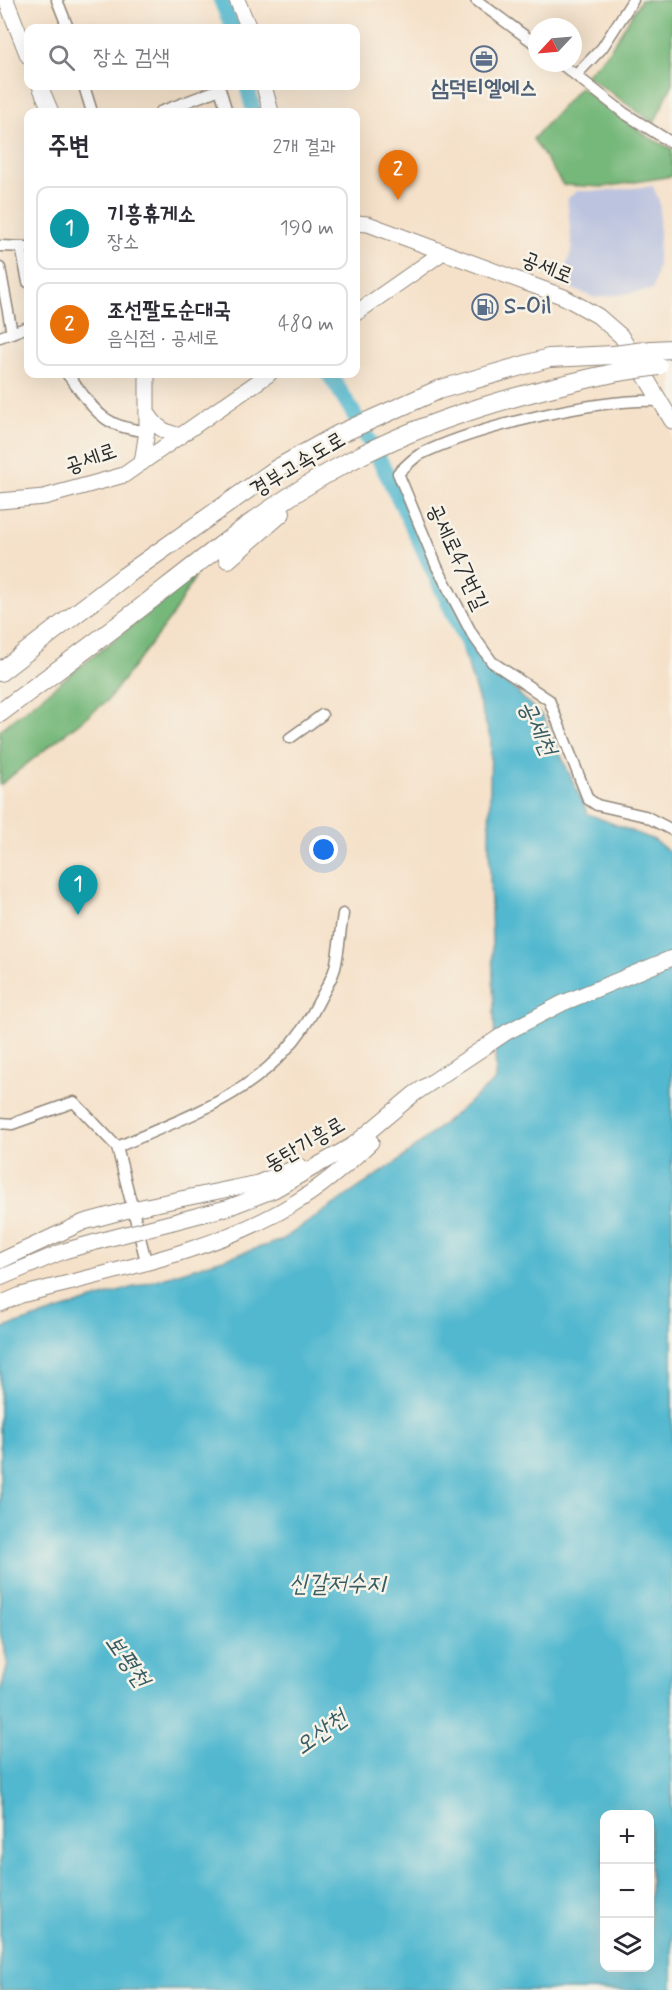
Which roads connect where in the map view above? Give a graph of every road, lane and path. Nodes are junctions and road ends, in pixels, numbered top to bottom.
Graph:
1 (6, 0) edge
2 (57, 0) edge
3 (237, 0) edge
4 (476, 0) edge
5 (633, 0) edge
6 (66, 24) edge
7 (247, 24) edge
8 (528, 38) edge
9 (24, 46) edge
10 (572, 72) edge
11 (576, 75) junction
12 (42, 90) edge
13 (85, 90) edge
14 (215, 90) edge
15 (223, 90) edge
16 (265, 90) edge
17 (49, 108) edge
18 (91, 108) edge
19 (170, 108) edge
20 (226, 108) edge
21 (270, 108) edge
22 (672, 143) edge
23 (360, 223) edge
24 (0, 246) edge
25 (24, 247) edge
26 (443, 252) junction
27 (0, 268) edge
28 (360, 310) edge
29 (24, 328) edge
30 (12, 333) junction
31 (0, 337) edge
32 (672, 349) edge
33 (661, 361) edge
34 (616, 363) junction
35 (70, 378) edge
36 (147, 378) edge
37 (263, 378) edge
38 (660, 401) junction
39 (147, 412) junction
40 (672, 421) edge
41 (147, 431) junction
42 (181, 436) junction
43 (142, 463) junction
44 (332, 471) junction
45 (0, 501) edge
46 (228, 559) dead end
47 (0, 672) edge
48 (0, 713) edge
49 (322, 716) dead end
50 (290, 738) dead end
51 (672, 830) edge
52 (343, 914) dead end
53 (672, 958) edge
54 (414, 1094) junction
55 (0, 1123) edge
56 (353, 1145) junction
57 (117, 1147) junction
58 (132, 1209) junction
59 (0, 1261) edge
60 (146, 1261) junction
61 (0, 1278) edge
62 (0, 1304) edge

1 - 9 main road
2 - 6 street
3 - 7 main road
4 - 8 street
5 - 11 street
10 - 11 street
11 - 22 street
12 - 17 main road
13 - 18 street
14 - 19 street
15 - 20 street
16 - 21 main road
23 - 26 main road, 공세로
24 - 25 street
26 - 28 main road
26 - 38 main road, 공세로
27 - 30 street
29 - 30 street
30 - 31 street
32 - 33 highway, 경부고속도로
33 - 34 highway, 경부고속도로, bridge
34 - 44 highway, 경부고속도로
34 - 47 highway, 경부고속도로
35 - 41 street
36 - 39 main road, 공세로
37 - 42 main road
38 - 40 main road, 공세로
38 - 51 street, 공세로47번길
39 - 41 main road, 공세로
39 - 42 main road
41 - 43 main road, 공세로
42 - 43 main road
43 - 45 main road, 공세로
44 - 46 highway
44 - 48 highway, 경부고속도로
49 - 50 street
52 - 57 street
53 - 54 main road, 동탄기흥로
54 - 56 main road, 동탄기흥로
54 - 60 main road
55 - 57 street
56 - 58 main road
56 - 61 main road, 동탄기흥로, bridge
57 - 58 street
58 - 59 main road
58 - 60 street
60 - 62 main road

